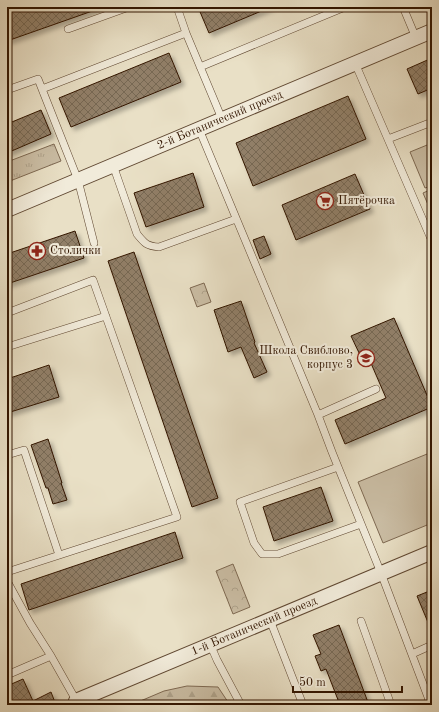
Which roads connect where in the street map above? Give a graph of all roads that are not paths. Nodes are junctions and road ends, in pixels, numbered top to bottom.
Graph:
1 (129, 7) edge
2 (177, 7) edge
3 (344, 7) edge
4 (403, 7) edge
5 (68, 29) dead end
6 (432, 31) edge
7 (186, 33) junction
8 (416, 38) junction
9 (355, 63) junction
10 (200, 67) junction
11 (42, 89) junction
12 (7, 90) edge
13 (222, 119) junction
14 (432, 122) edge
15 (199, 129) junction
16 (388, 139) junction
17 (113, 165) junction
18 (78, 180) junction
19 (7, 208) edge
20 (236, 218) junction
21 (432, 241) edge
22 (94, 243) dead end
23 (7, 313) edge
24 (106, 316) junction
25 (7, 347) edge
26 (376, 389) dead end
27 (318, 415) junction
28 (7, 455) edge
29 (338, 467) junction
30 (361, 524) junction
31 (432, 552) edge
32 (59, 555) junction
33 (7, 572) edge
34 (381, 573) junction
35 (7, 581) edge
36 (270, 620) junction
37 (361, 621) dead end
38 (210, 644) junction
39 (432, 645) edge
40 (412, 654) junction
41 (51, 656) junction
42 (7, 675) edge
43 (77, 703) edge
44 (430, 703) edge
45 (241, 705) edge
46 (303, 705) edge
47 (391, 705) edge
48 (421, 705) edge

1 - 5 lane
2 - 7 lane
3 - 10 lane
4 - 8 lane
6 - 8 street, 2-й Ботанический проезд
7 - 10 lane
7 - 11 lane
8 - 9 street, 2-й Ботанический проезд
9 - 13 street, 2-й Ботанический проезд
9 - 16 lane
10 - 13 lane
11 - 12 lane
11 - 18 lane
13 - 15 street, 2-й Ботанический проезд
14 - 16 lane
15 - 17 street, 2-й Ботанический проезд
15 - 20 lane
16 - 21 lane
17 - 18 street, 2-й Ботанический проезд
17 - 20 lane
18 - 19 street, 2-й Ботанический проезд
18 - 22 lane
20 - 27 lane
23 - 24 lane
24 - 25 lane
24 - 32 lane
26 - 27 lane
27 - 29 lane
28 - 32 lane
29 - 30 lane
29 - 30 lane
30 - 34 lane
31 - 34 street, 1-й Ботанический проезд
32 - 33 lane
34 - 36 street, 1-й Ботанический проезд
34 - 40 lane
35 - 41 lane
36 - 38 street, 1-й Ботанический проезд
36 - 46 lane
37 - 47 lane
38 - 43 street, 1-й Ботанический проезд
38 - 45 lane
39 - 40 lane
40 - 44 lane
41 - 42 lane
41 - 43 lane
44 - 48 lane

